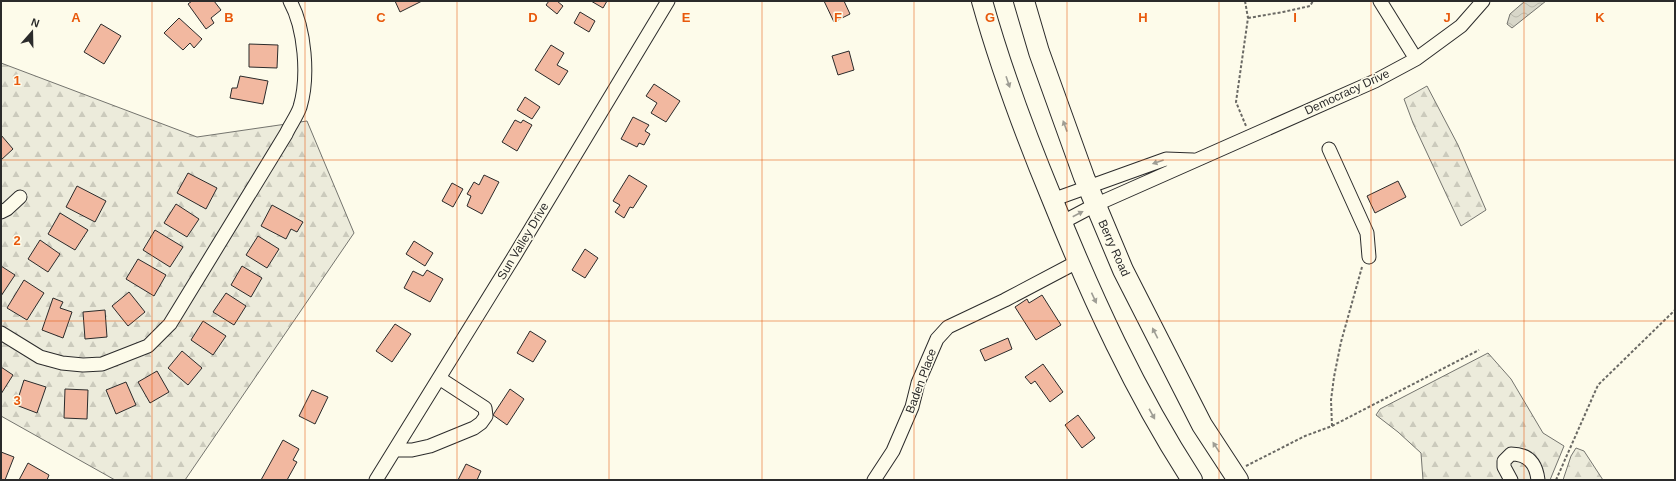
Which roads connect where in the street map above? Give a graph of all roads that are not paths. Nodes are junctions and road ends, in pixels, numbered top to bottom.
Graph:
1 (290, 1) edge
2 (668, 1) edge
3 (982, 1) edge
4 (1024, 1) edge
5 (1380, 1) edge
6 (1483, 1) edge
7 (1416, 59) junction
8 (1329, 149) dead end
9 (1197, 160) junction
10 (1092, 196) junction
11 (20, 197) dead end
12 (1052, 200) junction
13 (1, 212) edge
14 (1061, 223) junction
15 (1369, 257) road end
16 (1077, 262) junction
17 (1, 333) edge
18 (439, 378) junction
19 (395, 450) junction
20 (1235, 477) edge
21 (376, 480) edge
22 (874, 480) edge
23 (1192, 480) edge
24 (1511, 480) edge
25 (1538, 480) edge

1 - 17 street
2 - 18 street, Sun Valley Drive
3 -> 12 highway
10 -> 4 highway, Berry Road
5 - 7 street
6 - 7 street, Democracy Drive
7 - 9 street, Democracy Drive
8 - 15 street
9 - 10 street, Democracy Drive
9 -> 10 street, Democracy Drive
10 - 12 street, Democracy Drive
14 -> 10 street, Democracy Drive
20 -> 10 highway, Berry Road
11 - 13 street
12 - 14 highway
14 - 16 highway
16 - 22 street, Baden Place
16 -> 23 highway
18 - 19 street, Sun Valley Drive
18 - 19 street
19 - 21 street, Sun Valley Drive
24 - 25 street

